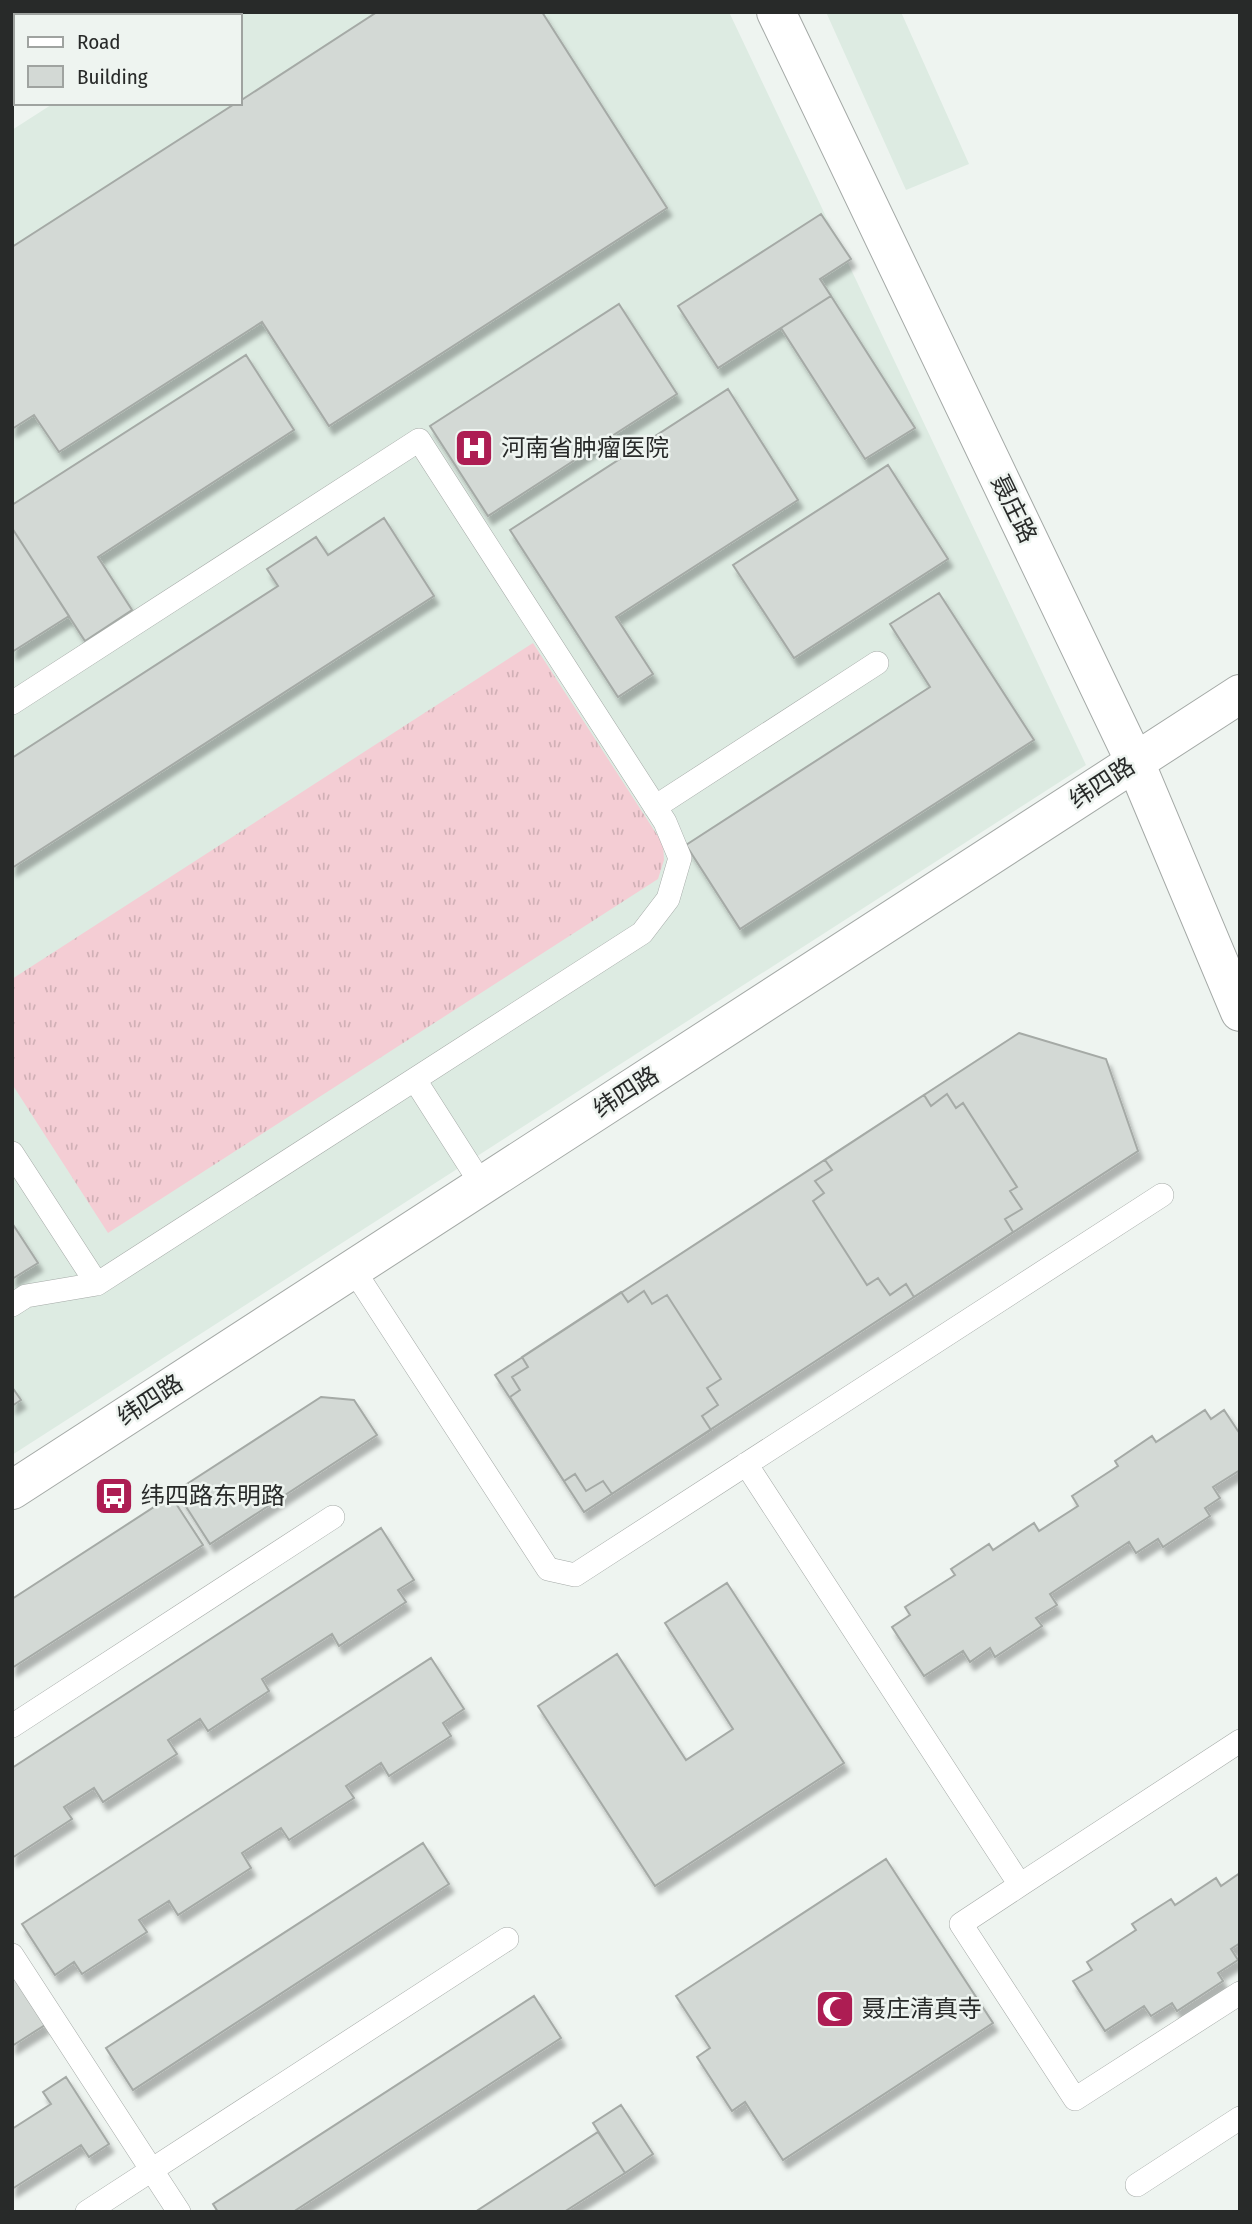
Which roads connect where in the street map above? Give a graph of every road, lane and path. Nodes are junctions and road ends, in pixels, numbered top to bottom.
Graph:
1 (776, 12) edge
2 (877, 663) dead end
3 (1240, 694) edge
4 (12, 703) edge
5 (1135, 762) junction
6 (656, 807) junction
7 (1240, 1012) edge
8 (415, 1080) junction
9 (12, 1153) edge
10 (482, 1185) junction
11 (1162, 1195) dead end
12 (353, 1269) junction
13 (97, 1284) junction
14 (12, 1305) edge
15 (746, 1464) junction
16 (12, 1490) edge
17 (333, 1517) dead end
18 (12, 1726) edge
19 (1240, 1741) edge
20 (1020, 1885) junction
21 (507, 1939) dead end
22 (12, 1955) edge
23 (1240, 1993) edge
24 (1240, 2118) edge
25 (152, 2170) junction
26 (1137, 2185) dead end
27 (87, 2212) edge
28 (179, 2212) edge

1 - 5 street, 聂庄路
2 - 6 lane
3 - 5 street, 纬四路
4 - 6 lane
5 - 7 street, 聂庄路
5 - 10 street, 纬四路
6 - 8 lane
8 - 10 lane
8 - 13 lane
9 - 13 lane
10 - 12 street, 纬四路
11 - 15 lane
12 - 15 lane
12 - 16 street, 纬四路
13 - 14 lane
15 - 20 lane
17 - 18 lane
19 - 20 lane
20 - 23 lane
21 - 25 lane
22 - 25 lane
24 - 26 lane
25 - 27 lane
25 - 28 lane

